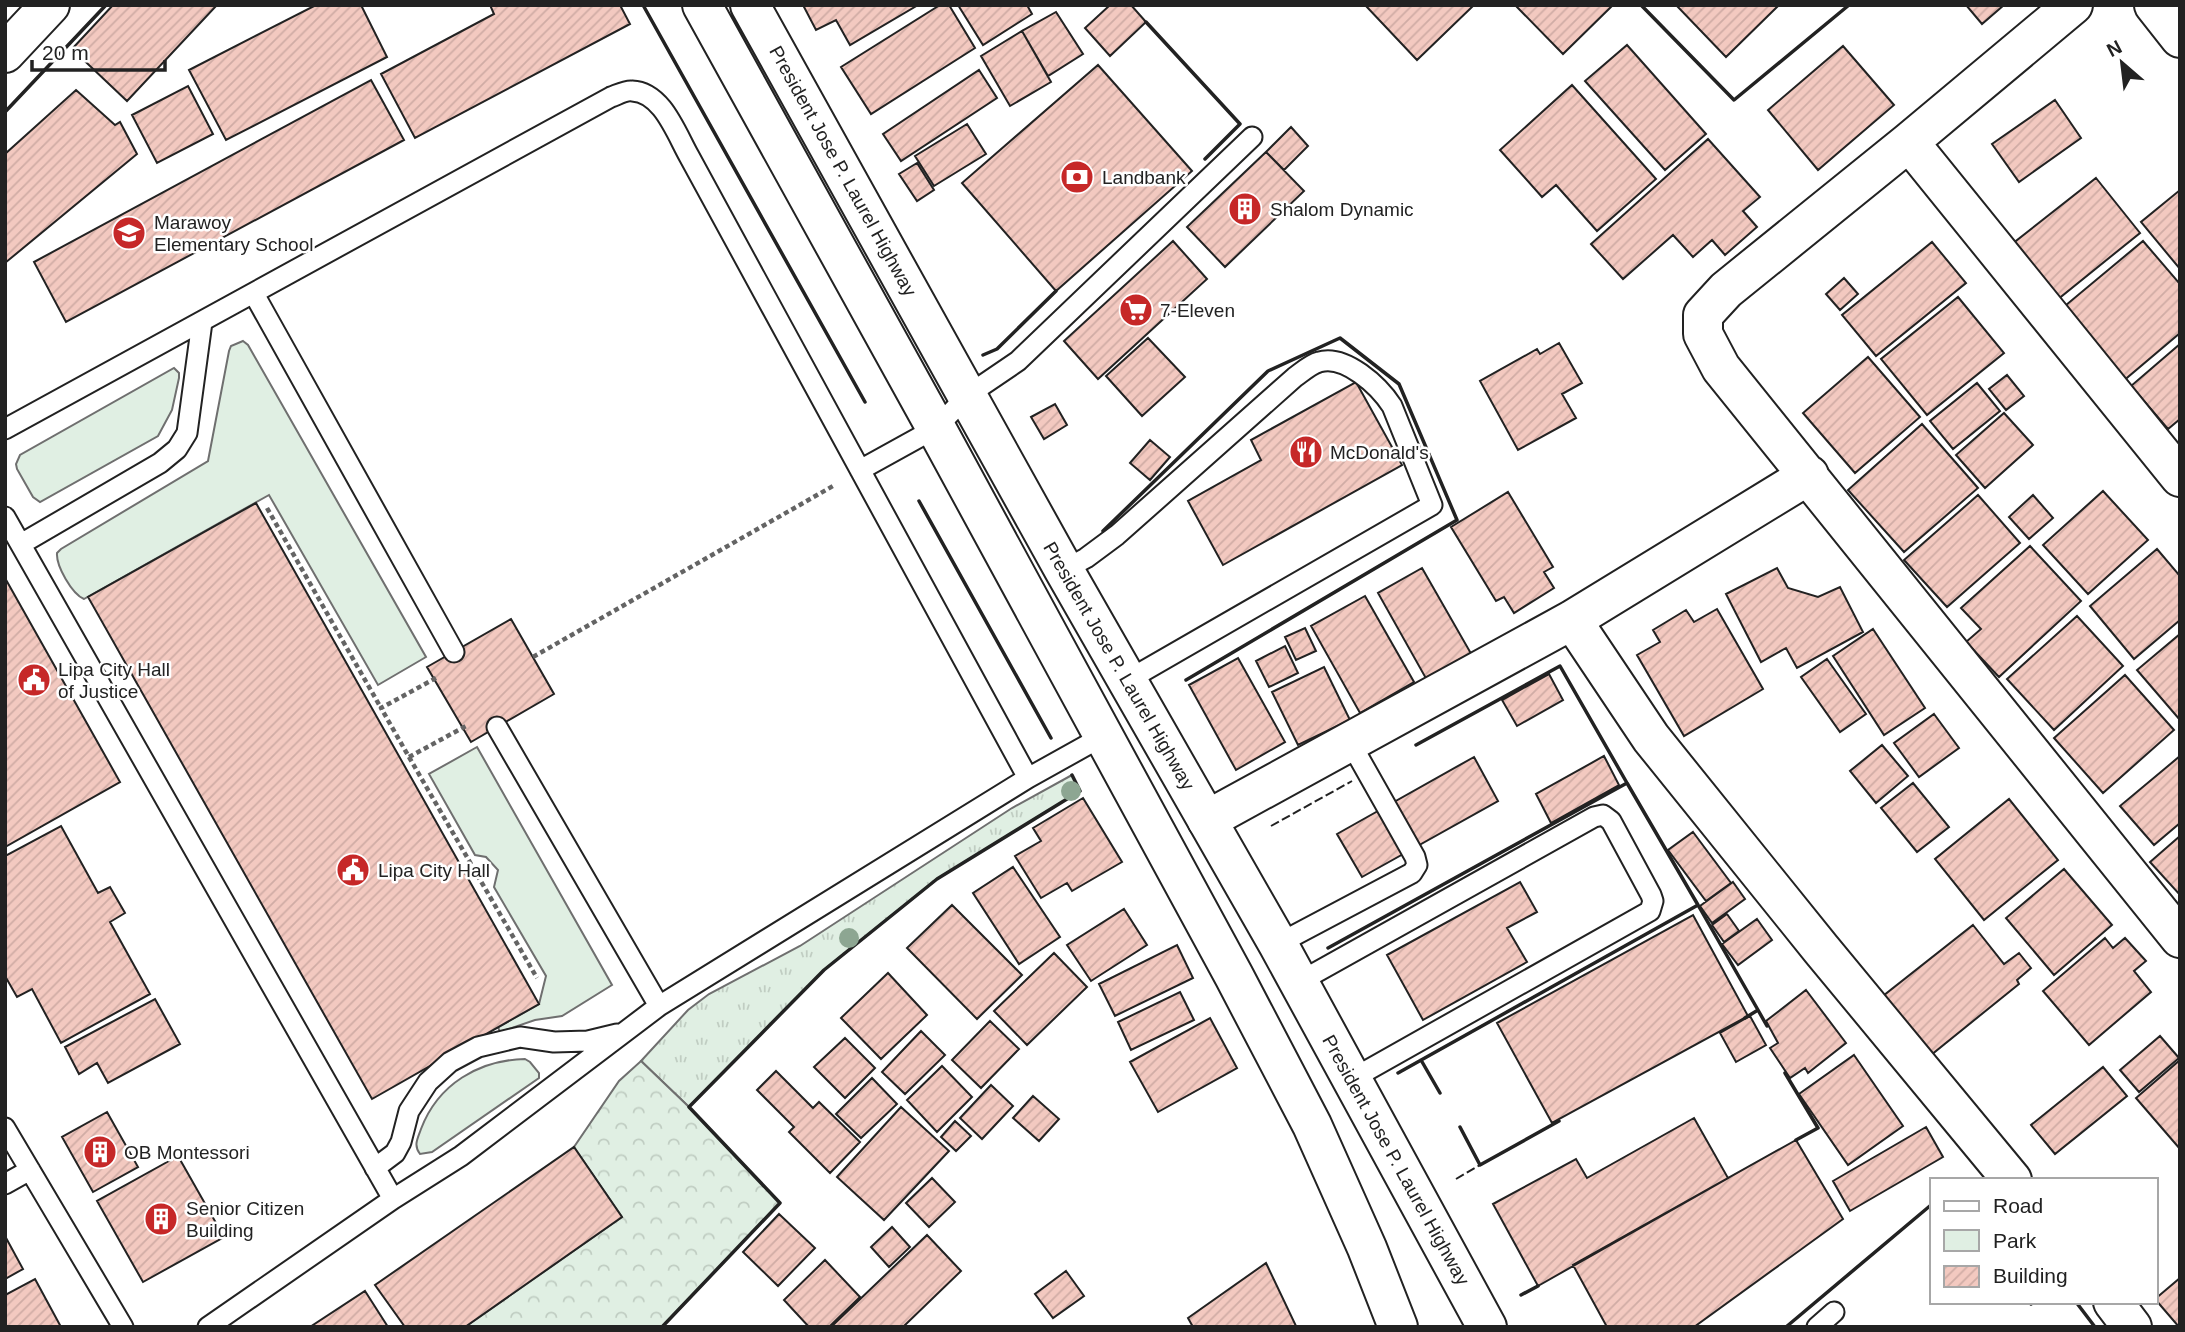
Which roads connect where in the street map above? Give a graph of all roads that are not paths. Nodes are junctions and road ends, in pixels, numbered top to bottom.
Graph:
1 (50, 5) edge
2 (702, 5) edge
3 (750, 5) edge
4 (2073, 5) edge
5 (2154, 5) edge
6 (2180, 38) edge
7 (5, 53) edge
8 (1252, 137) dead end
9 (1909, 142) junction
10 (254, 294) junction
11 (202, 322) junction
12 (968, 395) junction
13 (936, 428) junction
14 (5, 429) edge
15 (860, 470) junction
16 (1809, 474) junction
17 (2180, 477) edge
18 (5, 517) edge
19 (21, 544) junction
20 (1065, 570) junction
21 (1572, 621) junction
22 (454, 652) dead end
23 (1128, 680) junction
24 (497, 727) dead end
25 (1105, 735) junction
26 (1350, 742) junction
27 (1028, 778) junction
28 (1207, 820) junction
29 (2180, 938) edge
30 (1278, 944) junction
31 (1299, 982) junction
32 (659, 1006) junction
33 (625, 1032) junction
34 (1352, 1079) junction
35 (5, 1128) edge
36 (375, 1168) junction
37 (30, 1171) junction
38 (2010, 1178) edge
39 (5, 1184) edge
40 (393, 1199) junction
41 (2115, 1304) edge
42 (1834, 1312) dead end
43 (123, 1327) edge
44 (208, 1327) edge
45 (1398, 1327) edge
46 (1487, 1327) edge
47 (1816, 1327) edge
48 (2132, 1327) edge

1 - 7 main road
2 - 13 main road
3 - 12 main road, President Jose P. Laurel Highway
4 - 9 main road
5 - 6 main road
8 - 12 lane
9 - 16 main road
9 - 17 main road
10 - 11 lane
10 - 15 lane
10 - 22 lane
11 - 14 lane
11 - 19 lane
12 - 13 lane
12 - 20 main road, President Jose P. Laurel Highway
13 - 15 lane
13 - 25 main road
15 - 27 lane
16 - 21 main road
16 - 29 main road
18 - 19 lane
19 - 36 lane
20 - 23 main road, President Jose P. Laurel Highway
20 - 23 lane
21 - 26 main road
21 - 38 main road
23 - 28 main road, President Jose P. Laurel Highway
24 - 32 lane
25 - 27 lane
25 - 45 main road
26 - 28 main road
26 - 30 lane
27 - 32 lane
28 - 30 main road, President Jose P. Laurel Highway
30 - 31 main road, President Jose P. Laurel Highway
31 - 34 main road, President Jose P. Laurel Highway
31 - 34 lane
32 - 33 lane
33 - 36 lane
33 - 40 lane
34 - 46 main road, President Jose P. Laurel Highway
35 - 37 lane
36 - 40 lane
37 - 39 lane
37 - 43 lane
40 - 44 lane
41 - 48 main road
42 - 47 lane

